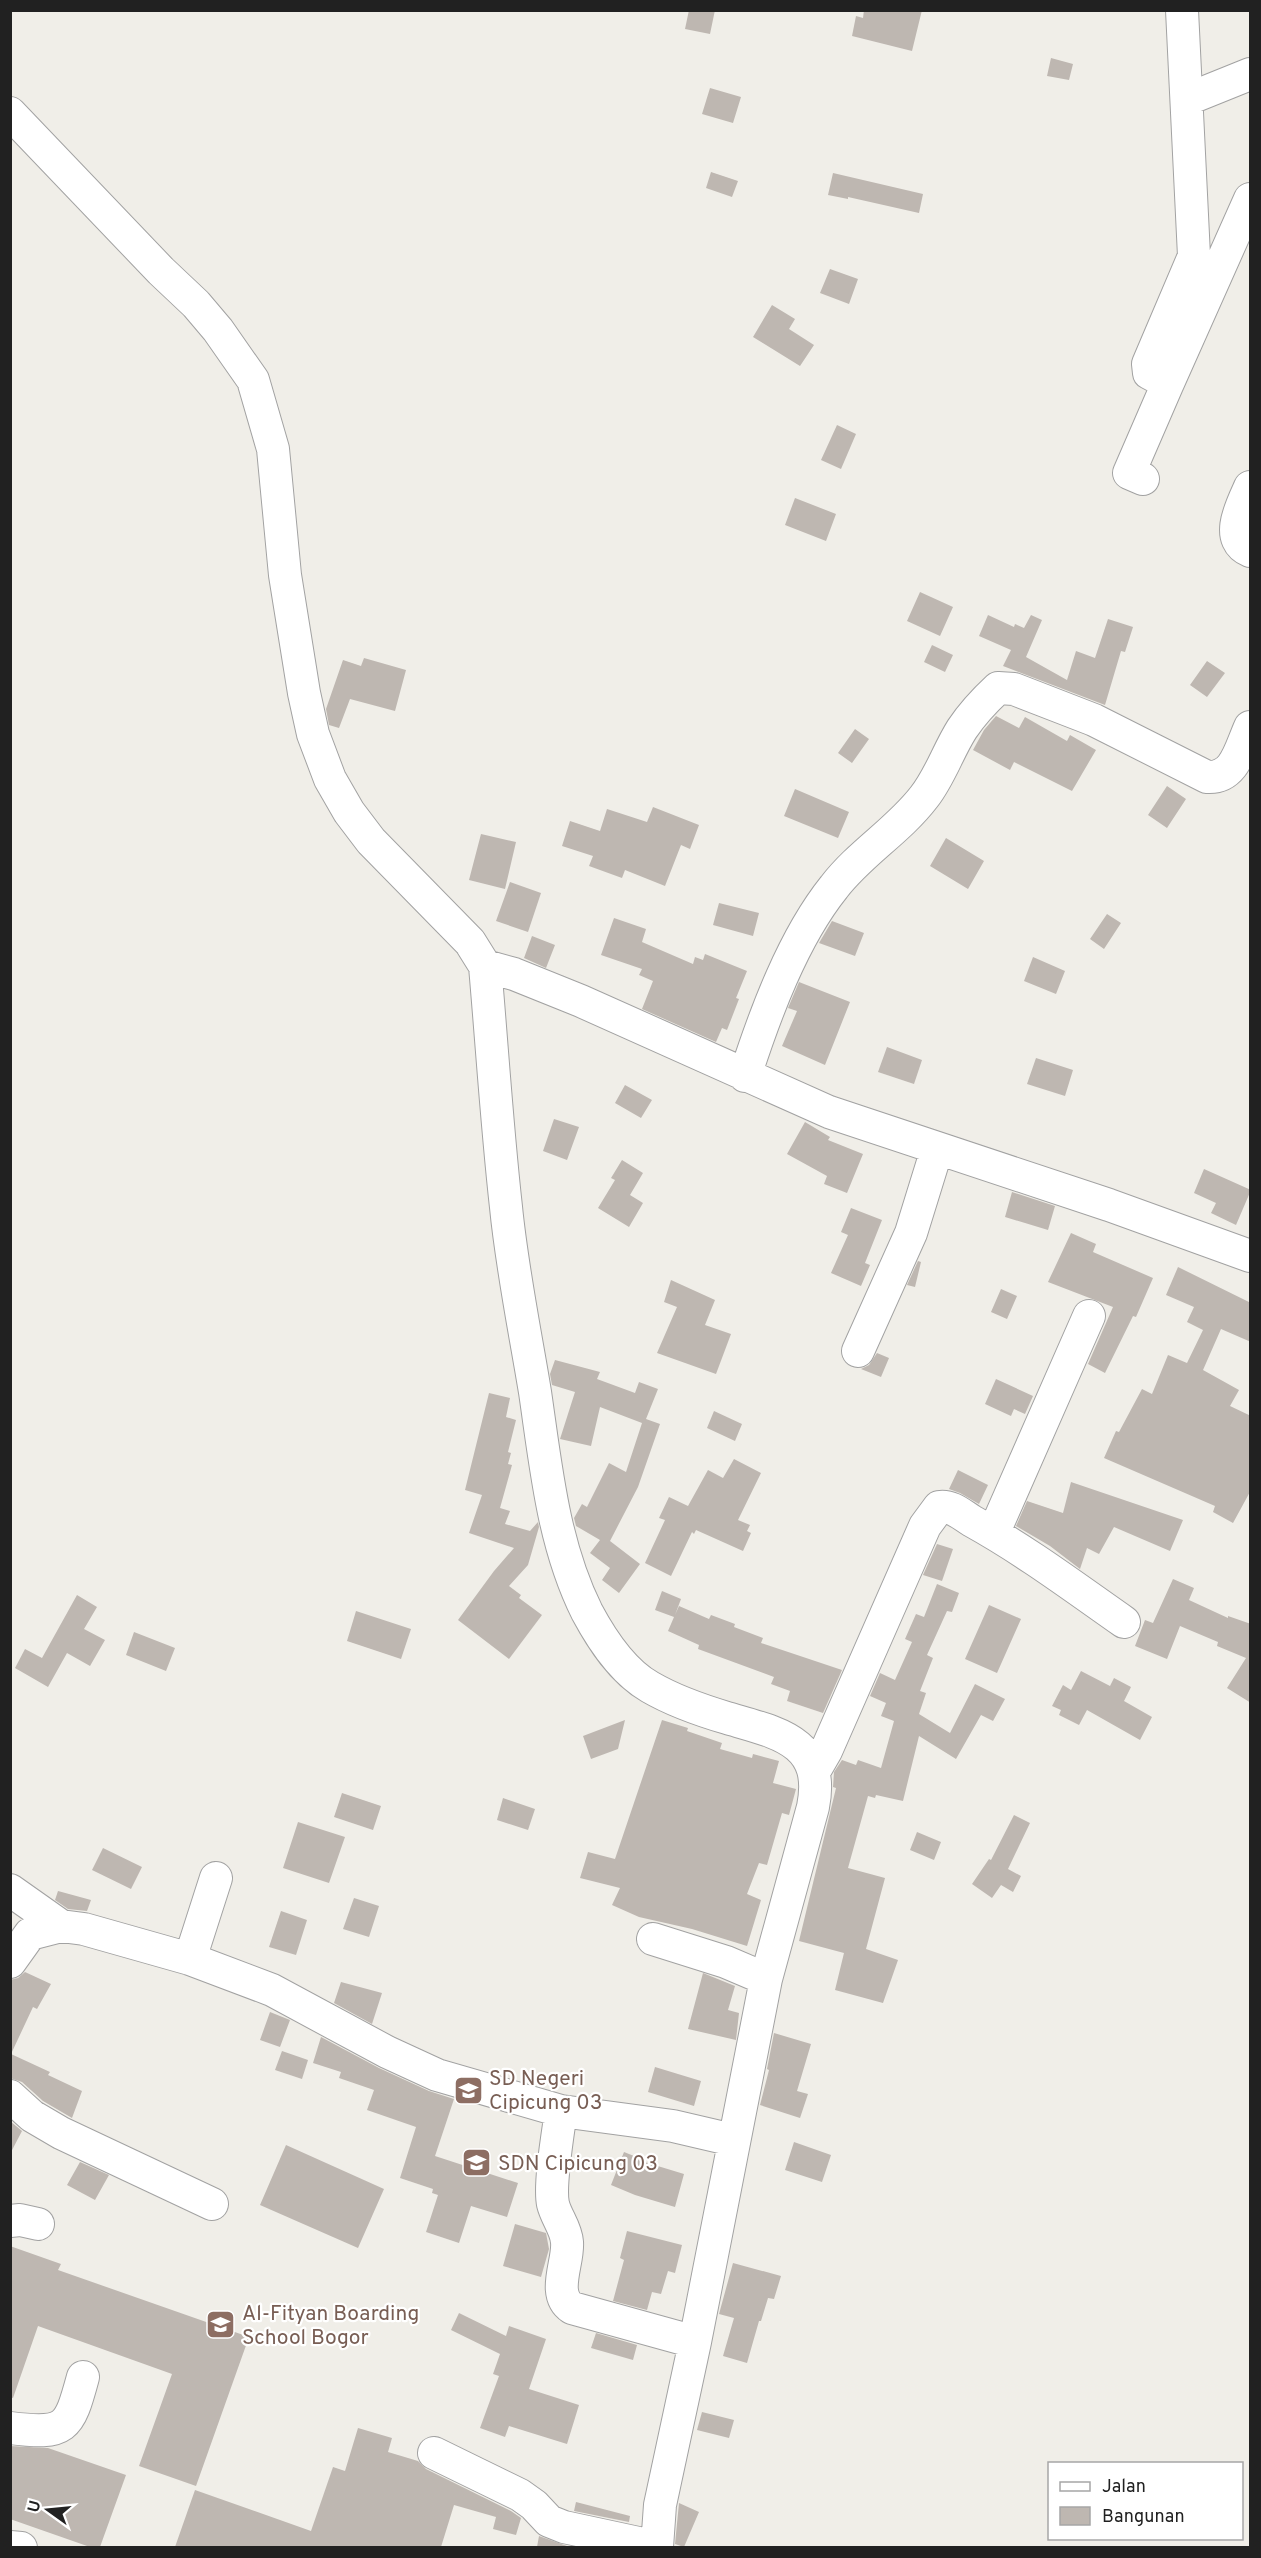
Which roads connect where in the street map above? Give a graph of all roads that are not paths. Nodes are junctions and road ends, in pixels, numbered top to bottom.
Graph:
1 (1182, 10) edge
2 (1251, 74) edge
3 (1188, 99) junction
4 (10, 113) edge
5 (1251, 199) edge
6 (1207, 261) junction
7 (1143, 479) dead end
8 (1251, 487) edge
9 (1251, 551) edge
10 (1251, 728) edge
11 (485, 966) junction
12 (745, 1076) junction
13 (937, 1149) junction
14 (1251, 1256) edge
15 (1089, 1316) dead end
16 (858, 1351) dead end
17 (994, 1532) junction
18 (1124, 1622) dead end
19 (815, 1770) junction
20 (216, 1878) dead end
21 (10, 1890) edge
22 (61, 1926) junction
23 (653, 1939) dead end
24 (190, 1959) junction
25 (10, 1962) edge
26 (766, 1979) junction
27 (10, 2096) edge
28 (561, 2111) junction
29 (733, 2140) junction
30 (212, 2204) dead end
31 (695, 2342) junction
32 (83, 2377) dead end
33 (10, 2428) edge
34 (434, 2453) dead end
35 (10, 2547) edge
36 (21, 2547) edge

1 - 3 street
2 - 3 street
3 - 6 street
4 - 11 street
5 - 6 street
6 - 7 street
8 - 9 street
10 - 12 street
11 - 12 street
11 - 19 street
12 - 13 street
13 - 14 street
13 - 16 street
15 - 17 street
17 - 18 street
17 - 19 street
19 - 26 street
20 - 24 street
21 - 22 street
22 - 24 street
22 - 25 street
23 - 26 street
24 - 28 street
26 - 29 street
27 - 30 street
28 - 29 street
28 - 31 street
29 - 31 street
31 - 34 street
32 - 33 street
35 - 36 street

